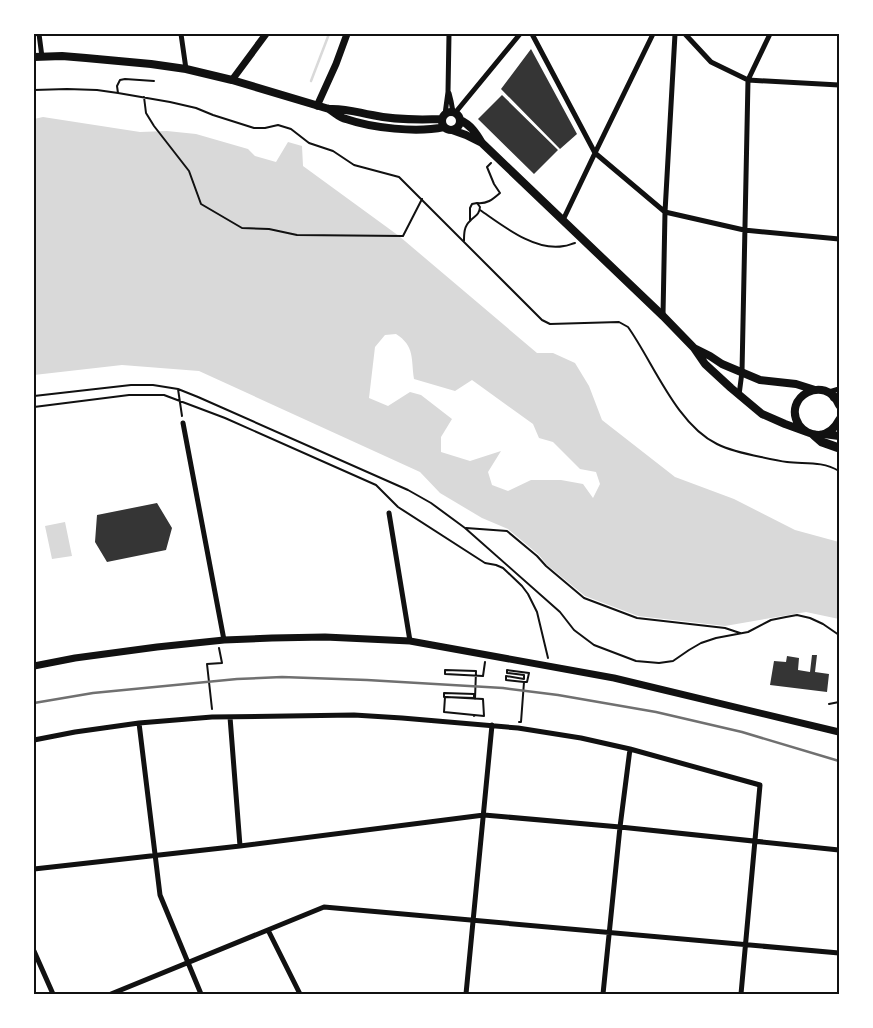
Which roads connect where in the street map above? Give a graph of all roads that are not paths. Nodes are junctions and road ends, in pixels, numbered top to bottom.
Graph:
1 (39, 34) edge
2 (181, 34) edge
3 (266, 34) edge
4 (347, 34) edge
5 (449, 34) edge
6 (520, 34) edge
7 (532, 34) edge
8 (653, 34) edge
9 (675, 34) edge
10 (685, 34) edge
11 (770, 34) edge
12 (38, 57) edge
13 (186, 69) junction
14 (232, 80) junction
15 (748, 80) junction
16 (839, 85) edge
17 (317, 106) junction
18 (448, 119) junction
19 (460, 120) junction
20 (482, 143) junction
21 (595, 153) junction
22 (665, 212) junction
23 (563, 220) junction
24 (744, 230) junction
25 (839, 240) edge
26 (663, 316) junction
27 (694, 348) junction
28 (742, 372) junction
29 (815, 390) junction
30 (739, 395) junction
31 (836, 396) edge
32 (839, 420) edge
33 (183, 423) road end
34 (815, 434) junction
35 (839, 436) edge
36 (839, 448) edge
37 (389, 514) dead end
38 (221, 641) junction
39 (410, 641) junction
40 (34, 666) edge
41 (230, 717) junction
42 (139, 723) junction
43 (492, 725) junction
44 (839, 732) edge
45 (34, 740) edge
46 (630, 749) junction
47 (484, 815) junction
48 (620, 827) junction
49 (754, 841) junction
50 (240, 846) junction
51 (839, 850) edge
52 (155, 856) junction
53 (34, 869) edge
54 (473, 920) junction
55 (268, 930) junction
56 (610, 933) junction
57 (746, 945) junction
58 (34, 950) edge
59 (839, 953) edge
60 (188, 962) junction
61 (54, 994) edge
62 (111, 994) edge
63 (201, 994) edge
64 (300, 994) edge
65 (466, 994) edge
66 (603, 994) edge
67 (741, 994) edge

1 - 12 street
2 - 13 street
3 - 14 main road
4 - 17 main road
5 - 18 street
6 - 18 street
7 - 21 street
8 - 21 street
9 - 22 street
10 - 15 street
11 - 15 street
12 - 13 main road
13 - 14 main road
14 - 17 main road
15 - 16 street
15 - 24 street
17 - 18 main road
18 - 19 main road
18 - 19 main road
18 - 20 main road
19 - 20 main road
20 - 23 main road
21 - 22 street
21 - 23 street
22 - 24 street
22 - 26 street
23 - 26 main road
24 - 25 street
24 - 28 street
26 - 27 main road
27 - 28 main road
27 - 30 main road
28 - 29 main road
28 - 30 street
29 - 31 main road
29 - 34 main road
30 - 34 main road
32 - 34 main road
33 - 38 street
34 - 35 main road
34 - 36 highway
37 - 39 street
38 - 39 main road
38 - 40 main road
39 - 44 main road
41 - 42 street
41 - 43 street
41 - 50 street
42 - 45 street
42 - 52 street
43 - 46 street
43 - 47 street
46 - 48 street
46 - 49 street
47 - 48 street
47 - 50 street
47 - 54 street
48 - 49 street
48 - 56 street
49 - 51 street
49 - 57 street
50 - 52 street
52 - 53 street
52 - 60 street
54 - 55 street
54 - 56 street
54 - 65 street
55 - 60 street
55 - 64 street
56 - 57 street
56 - 66 street
57 - 59 street
57 - 67 street
58 - 61 street
60 - 62 street
60 - 63 street

